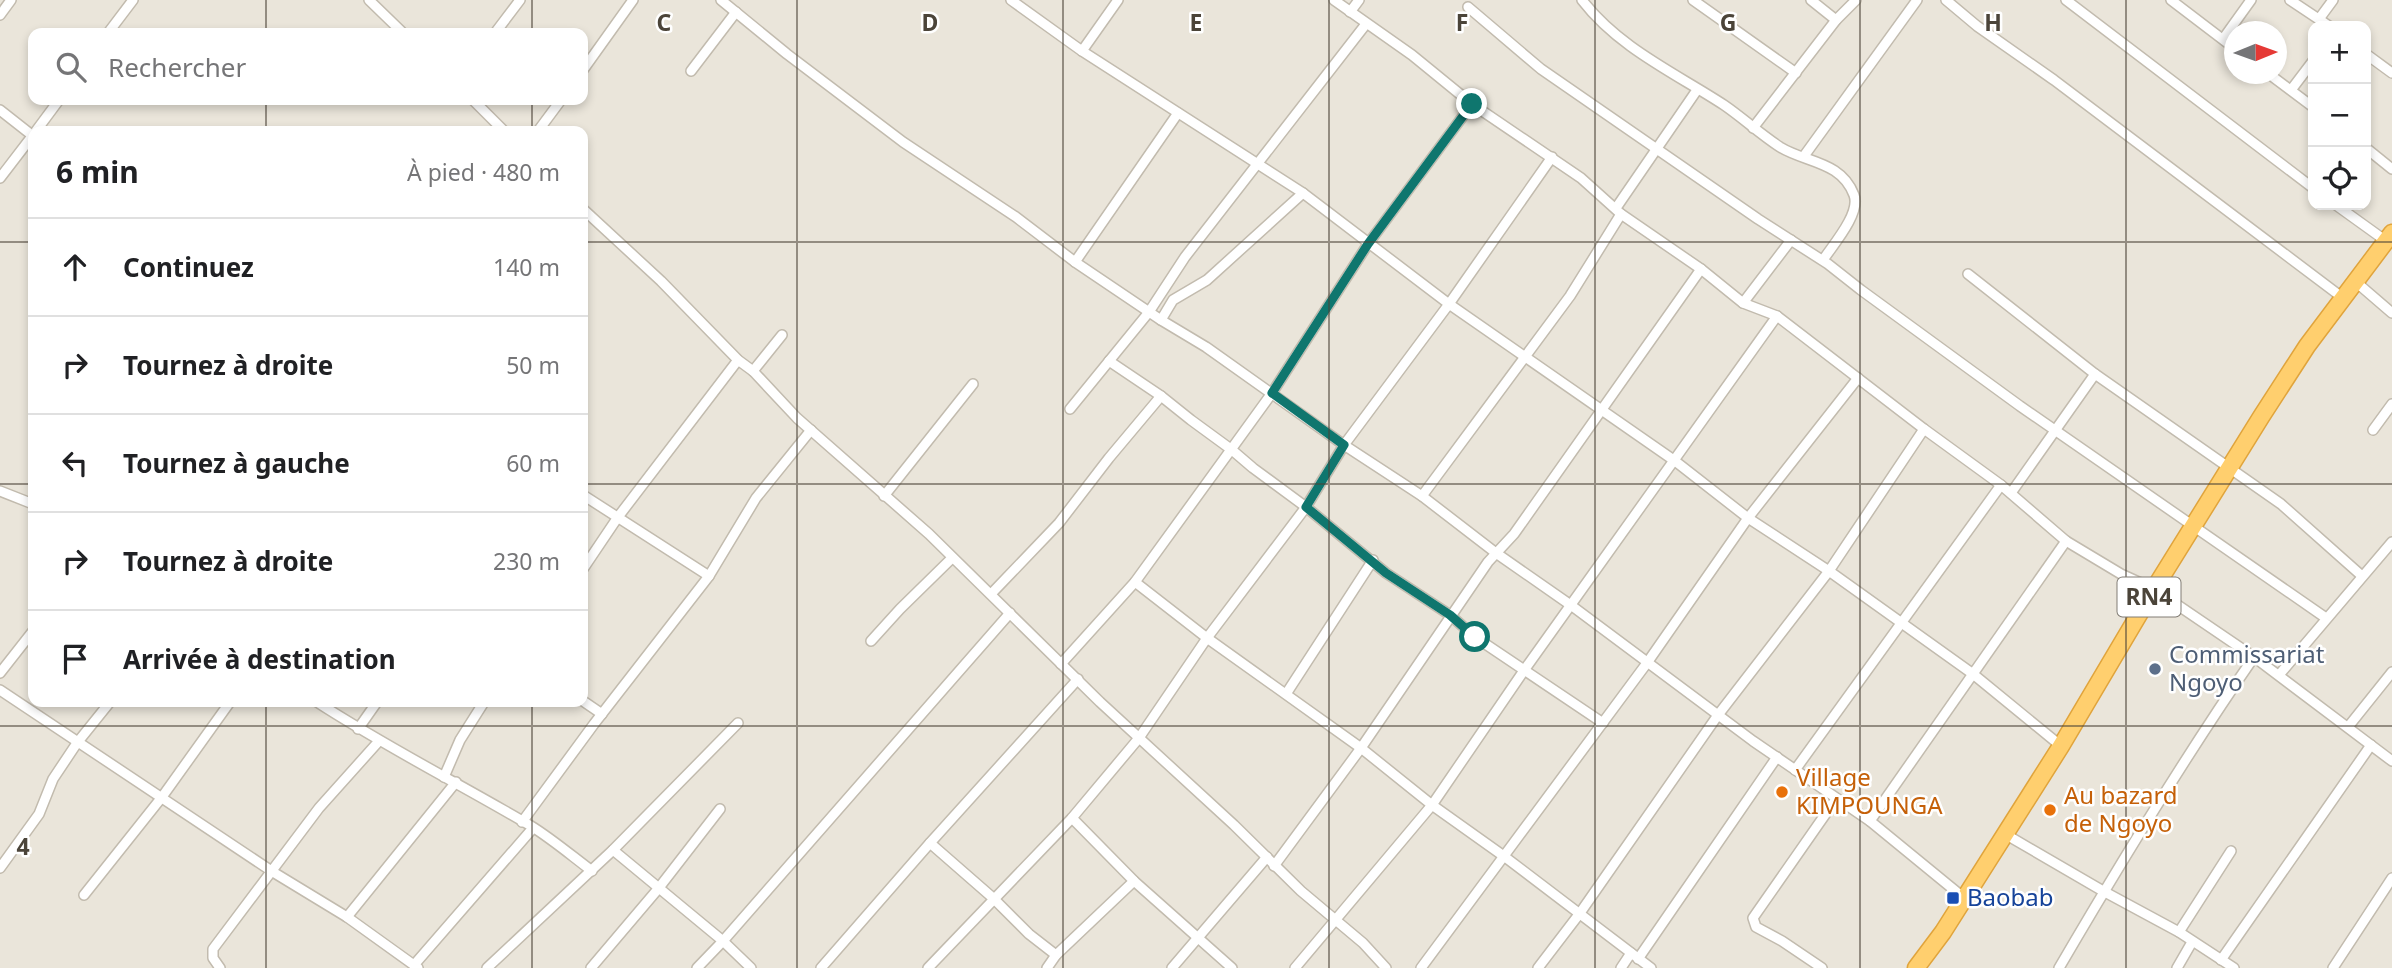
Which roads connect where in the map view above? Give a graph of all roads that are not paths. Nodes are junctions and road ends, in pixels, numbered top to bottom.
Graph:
1 (11, 0) edge
2 (133, 0) edge
3 (369, 0) edge
4 (520, 0) edge
5 (633, 0) edge
6 (720, 0) edge
7 (1011, 0) edge
8 (1118, 0) edge
9 (1334, 0) edge
10 (1359, 0) edge
11 (1582, 0) edge
12 (1693, 0) edge
13 (1811, 0) edge
14 (1856, 0) edge
15 (1917, 0) edge
16 (1946, 0) edge
17 (2066, 0) edge
18 (2171, 0) edge
19 (2251, 0) edge
20 (2290, 0) edge
21 (2333, 0) edge
22 (1468, 6) dead end
23 (736, 12) junction
24 (1350, 12) junction
25 (0, 15) edge
26 (2319, 19) junction
27 (1836, 20) junction
28 (2322, 21) edge
29 (1366, 24) junction
30 (112, 28) edge
31 (398, 28) edge
32 (499, 28) edge
33 (2223, 39) joint
34 (1082, 51) junction
35 (2371, 57) edge
36 (588, 63) edge
37 (2308, 68) edge
38 (2391, 69) edge
39 (691, 71) dead end
40 (1796, 73) junction
41 (2283, 84) edge
42 (1697, 90) junction
43 (2291, 90) junction
44 (2308, 103) edge
45 (1472, 104) junction
46 (55, 105) edge
47 (478, 105) edge
48 (557, 105) edge
49 (0, 110) edge
50 (1178, 113) junction
51 (40, 126) edge
52 (499, 126) edge
53 (542, 126) edge
54 (1753, 128) junction
55 (28, 130) edge
56 (28, 142) edge
57 (1656, 148) junction
58 (2371, 152) edge
59 (1804, 156) junction
60 (1552, 157) junction
61 (1257, 164) junction
62 (2392, 169) edge
63 (0, 178) edge
64 (2308, 184) edge
65 (1303, 193) junction
66 (2344, 210) edge
67 (1619, 211) junction
68 (588, 214) edge
69 (2389, 237) edge
70 (1791, 240) junction
71 (1368, 244) junction
72 (1823, 260) junction
73 (1075, 262) junction
74 (1701, 270) junction
75 (1968, 274) dead end
76 (2356, 282) junction
77 (2343, 299) junction
78 (1743, 303) junction
79 (1449, 304) junction
80 (1149, 312) junction
81 (2392, 313) edge
82 (1777, 316) junction
83 (1161, 320) junction
84 (782, 335) dead end
85 (1526, 357) junction
86 (738, 360) junction
87 (1109, 361) junction
88 (753, 370) junction
89 (2095, 374) junction
90 (1858, 378) junction
91 (973, 384) dead end
92 (1272, 393) junction
93 (1161, 396) junction
94 (2392, 404) edge
95 (1601, 409) junction
96 (1070, 410) dead end
97 (1924, 429) junction
98 (2373, 429) dead end
99 (811, 430) junction
100 (2056, 431) junction
101 (1344, 445) junction
102 (1233, 450) junction
103 (1675, 461) junction
104 (2228, 468) junction
105 (2001, 485) junction
106 (0, 491) edge
107 (2011, 494) junction
108 (884, 496) junction
109 (1422, 496) junction
110 (588, 498) edge
111 (28, 502) edge
112 (1306, 507) junction
113 (618, 517) junction
114 (1748, 518) junction
115 (2193, 527) junction
116 (2066, 541) junction
117 (2392, 542) edge
118 (1496, 553) junction
119 (953, 558) junction
120 (1373, 560) junction
121 (588, 562) edge
122 (1829, 571) junction
123 (709, 576) junction
124 (2362, 576) junction
125 (1135, 582) junction
126 (2154, 589) junction
127 (991, 594) junction
128 (1572, 606) junction
129 (1010, 613) junction
130 (1450, 615) junction
131 (2326, 618) junction
132 (1899, 623) junction
133 (28, 637) edge
134 (1207, 638) junction
135 (871, 641) dead end
136 (2254, 657) junction
137 (1647, 663) junction
138 (1060, 664) junction
139 (1525, 669) junction
140 (2392, 672) edge
141 (0, 673) edge
142 (1973, 674) junction
143 (2279, 675) junction
144 (1078, 679) junction
145 (0, 690) edge
146 (1286, 694) junction
147 (588, 704) edge
148 (106, 707) edge
149 (226, 707) edge
150 (325, 707) edge
151 (373, 707) edge
152 (481, 707) edge
153 (602, 714) junction
154 (1718, 715) junction
155 (738, 723) dead end
156 (1603, 723) junction
157 (2348, 727) junction
158 (358, 729) junction
159 (1139, 738) junction
160 (379, 741) junction
161 (77, 743) junction
162 (2371, 745) junction
163 (2061, 746) junction
164 (1361, 748) junction
165 (1777, 757) junction
166 (2392, 761) edge
167 (1795, 770) junction
168 (444, 777) junction
169 (456, 782) junction
170 (162, 797) junction
171 (1836, 799) junction
172 (1432, 805) junction
173 (720, 809) dead end
174 (1072, 818) junction
175 (1870, 821) junction
176 (522, 822) junction
177 (533, 828) junction
178 (2005, 834) junction
179 (930, 843) junction
180 (613, 850) junction
181 (2231, 851) dead end
182 (1267, 857) junction
183 (1505, 857) junction
184 (1274, 866) junction
185 (0, 868) edge
186 (592, 871) junction
187 (273, 872) junction
188 (2392, 878) edge
189 (1134, 881) junction
190 (658, 889) junction
191 (2103, 891) junction
192 (84, 895) dead end
193 (993, 898) junction
194 (1964, 898) junction
195 (1580, 913) junction
196 (347, 917) junction
197 (1337, 919) junction
198 (2179, 932) junction
199 (1197, 938) junction
200 (723, 941) junction
201 (2192, 942) junction
202 (1056, 956) junction
203 (1635, 956) junction
204 (2221, 960) junction
205 (416, 967) edge
206 (2061, 967) edge
207 (220, 968) edge
208 (487, 968) edge
209 (591, 968) edge
210 (697, 968) edge
211 (751, 968) edge
212 (821, 968) edge
213 (928, 968) edge
214 (1047, 968) edge
215 (1172, 968) edge
216 (1232, 968) edge
217 (1295, 968) edge
218 (1386, 968) edge
219 (1421, 968) edge
220 (1538, 968) edge
221 (1621, 968) edge
222 (1651, 968) edge
223 (1822, 968) edge
224 (1917, 968) edge
225 (2177, 968) edge
226 (2234, 968) edge
227 (2333, 968) edge

1 - 25 street
2 - 30 street
3 - 31 street
4 - 32 street
5 - 36 street
6 - 23 street
7 - 34 street
8 - 34 street
9 - 24 street
10 - 24 street
11 - 42 street
12 - 40 street
13 - 27 street
14 - 27 street
15 - 59 street
16 - 77 street
17 - 64 street
18 - 33 street
19 - 33 street
20 - 26 street
21 - 26 street
22 - 57 street
23 - 39 street
23 - 73 street
24 - 29 street
26 - 28 street
27 - 40 street
29 - 45 street
29 - 61 street
34 - 50 street
35 - 38 street
37 - 43 street
40 - 54 street
41 - 43 street
42 - 54 street
42 - 57 street
43 - 44 street
45 - 60 street
45 - 71 street
46 - 51 street
47 - 52 street
48 - 53 street
49 - 55 street
50 - 61 street
50 - 73 street
54 - 59 street
56 - 63 street
57 - 67 street
57 - 70 street
58 - 62 street
59 - 72 street
60 - 67 street
60 - 79 street
61 - 65 street
61 - 80 street
65 - 71 street
65 - 83 street
66 - 69 street
67 - 74 street
67 - 85 street
68 - 86 street
69 - 76 highway, RN4
70 - 72 street
70 - 78 street
71 - 79 street
71 - 92 street
72 - 100 street
73 - 80 street
74 - 78 street
74 - 95 street
75 - 89 street
76 - 77 highway, RN4
76 - 81 street
77 - 104 highway, RN4
78 - 82 street
79 - 85 street
79 - 101 street
80 - 83 street
80 - 87 street
82 - 90 street
82 - 103 street
83 - 92 street
84 - 88 street
85 - 95 street
85 - 109 street
86 - 88 street
86 - 113 street
87 - 93 street
87 - 96 street
88 - 99 street
89 - 100 street
89 - 104 street
90 - 97 street
90 - 114 street
91 - 108 street
92 - 101 street
92 - 102 street
93 - 102 street
93 - 127 street
94 - 98 street
95 - 103 street
95 - 118 street
97 - 105 street
97 - 122 street
99 - 108 street
99 - 123 street
100 - 107 street
100 - 115 street
101 - 109 street
101 - 112 street
102 - 112 street
102 - 125 street
103 - 114 street
103 - 128 street
104 - 115 highway, RN4
104 - 124 street
105 - 107 street
105 - 132 street
106 - 111 street
107 - 116 street
108 - 119 street
109 - 118 street
110 - 113 street
112 - 120 street
112 - 134 street
113 - 121 street
113 - 123 street
114 - 122 street
114 - 137 street
115 - 126 highway, RN4
115 - 131 street
116 - 126 street
116 - 142 street
117 - 124 street
118 - 128 street
118 - 130 street
119 - 127 street
119 - 135 street
120 - 130 street
120 - 146 street
122 - 132 street
122 - 154 street
123 - 153 street
124 - 131 street
125 - 134 street
125 - 138 street
126 - 136 street
126 - 163 highway, RN4
127 - 129 street
128 - 137 street
128 - 139 street
129 - 138 street
129 - 200 street
130 - 139 street
130 - 164 street
131 - 143 street
132 - 142 street
132 - 167 street
133 - 141 street
134 - 146 street
134 - 159 street
136 - 143 street
136 - 191 street
137 - 154 street
137 - 156 street
138 - 144 street
139 - 156 street
139 - 172 street
140 - 157 street
142 - 163 street
142 - 175 street
143 - 157 street
144 - 159 street
144 - 179 street
145 - 161 street
146 - 164 street
147 - 153 street
148 - 161 street
149 - 170 street
150 - 158 street
151 - 158 street
152 - 168 street
153 - 176 street
154 - 165 street
154 - 195 street
155 - 180 street
156 - 183 street
157 - 162 street
158 - 160 street
159 - 174 street
159 - 182 street
160 - 168 street
160 - 187 street
161 - 170 street
161 - 185 street
162 - 166 street
162 - 204 street
163 - 178 highway, RN4
164 - 172 street
164 - 184 street
165 - 167 street
165 - 203 street
167 - 171 street
168 - 169 street
169 - 176 street
169 - 196 street
170 - 187 street
170 - 192 street
171 - 175 street
171 - 223 street
172 - 183 street
172 - 197 street
173 - 190 street
174 - 189 street
174 - 193 street
175 - 194 street
176 - 177 street
177 - 186 street
177 - 205 street
178 - 191 street
178 - 194 highway, RN4
179 - 193 street
179 - 212 street
180 - 186 street
180 - 190 street
181 - 198 street
182 - 184 street
182 - 199 street
183 - 195 street
183 - 219 street
184 - 197 street
186 - 208 street
187 - 196 street
187 - 207 street
188 - 227 street
189 - 199 street
189 - 202 street
190 - 200 street
190 - 209 street
191 - 198 street
191 - 206 street
193 - 202 street
193 - 213 street
194 - 224 highway, RN4
195 - 203 street
195 - 220 street
196 - 205 street
197 - 217 street
197 - 218 street
198 - 201 street
199 - 215 street
199 - 216 street
200 - 210 street
200 - 211 street
201 - 204 street
201 - 225 street
202 - 214 street
203 - 221 street
203 - 222 street
204 - 226 street

